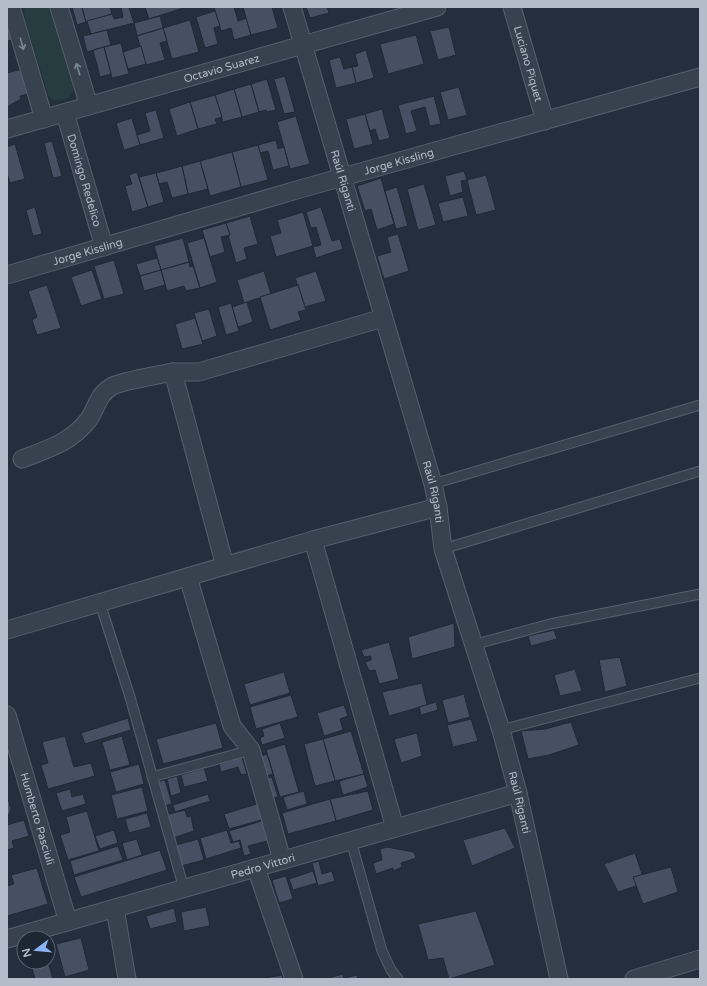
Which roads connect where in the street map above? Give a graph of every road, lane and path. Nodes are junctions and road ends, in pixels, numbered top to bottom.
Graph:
1 (11, 7) edge
2 (59, 7) edge
3 (292, 7) edge
4 (437, 7) edge
5 (512, 7) edge
6 (303, 44) junction
7 (700, 77) edge
8 (89, 106) junction
9 (65, 113) junction
10 (44, 119) junction
11 (544, 121) junction
12 (7, 129) edge
13 (342, 179) junction
14 (104, 247) junction
15 (7, 275) edge
16 (382, 318) junction
17 (173, 372) junction
18 (700, 405) edge
19 (22, 459) dead end
20 (700, 471) edge
21 (433, 484) junction
22 (438, 507) junction
23 (313, 540) junction
24 (443, 549) junction
25 (226, 566) junction
26 (188, 577) junction
27 (700, 594) edge
28 (100, 603) junction
29 (7, 630) edge
30 (473, 645) junction
31 (700, 678) edge
32 (7, 715) edge
33 (501, 730) junction
34 (251, 750) junction
35 (152, 777) junction
36 (518, 793) junction
37 (396, 828) junction
38 (351, 841) junction
39 (282, 860) junction
40 (256, 868) junction
41 (184, 889) junction
42 (115, 908) junction
43 (68, 922) junction
44 (7, 939) edge
45 (700, 959) edge
46 (127, 979) edge
47 (294, 979) edge
48 (398, 979) edge
49 (559, 979) edge
50 (634, 979) edge

1 -> 10 street
8 -> 2 street
3 - 6 street, Raúl Riganti
4 - 6 street, Octavio Suarez
5 - 11 street, Luciano Piquet
6 - 8 street, Octavio Suarez
6 - 13 street, Raúl Riganti
7 - 11 street, Jorge Kissling
8 - 9 street, Octavio Suarez
9 - 10 street, Octavio Suarez
9 - 14 street, Domingo Redelico
10 - 12 street, Octavio Suarez
11 - 13 street, Jorge Kissling
13 - 14 street, Jorge Kissling
13 - 16 street, Raúl Riganti
14 - 15 street, Jorge Kissling
16 - 17 street
16 - 21 street, Raúl Riganti
17 - 19 street
17 - 25 street
18 - 21 lane
20 - 24 lane
21 - 22 street, Raúl Riganti
22 - 23 street
22 - 24 street, Raúl Riganti
23 - 25 street
23 - 37 street
24 - 30 street, Raúl Riganti
25 - 26 street
26 - 28 street
26 - 34 street
27 - 30 lane
28 - 29 street
28 - 35 lane
30 - 33 street, Raúl Riganti
31 - 33 lane
32 - 43 street, Humberto Pasciuli
33 - 36 street, Raúl Riganti
34 - 35 lane
34 - 39 street
35 - 41 lane
36 - 37 street, Pedro Vittori
36 - 49 street, Raúl Riganti
37 - 38 street, Pedro Vittori
38 - 39 street, Pedro Vittori
38 - 48 lane
39 - 40 street, Pedro Vittori
40 - 41 street, Pedro Vittori
40 - 47 street
41 - 42 street, Pedro Vittori
42 - 43 street, Pedro Vittori
42 - 46 street
43 - 44 street, Pedro Vittori
45 - 50 street

